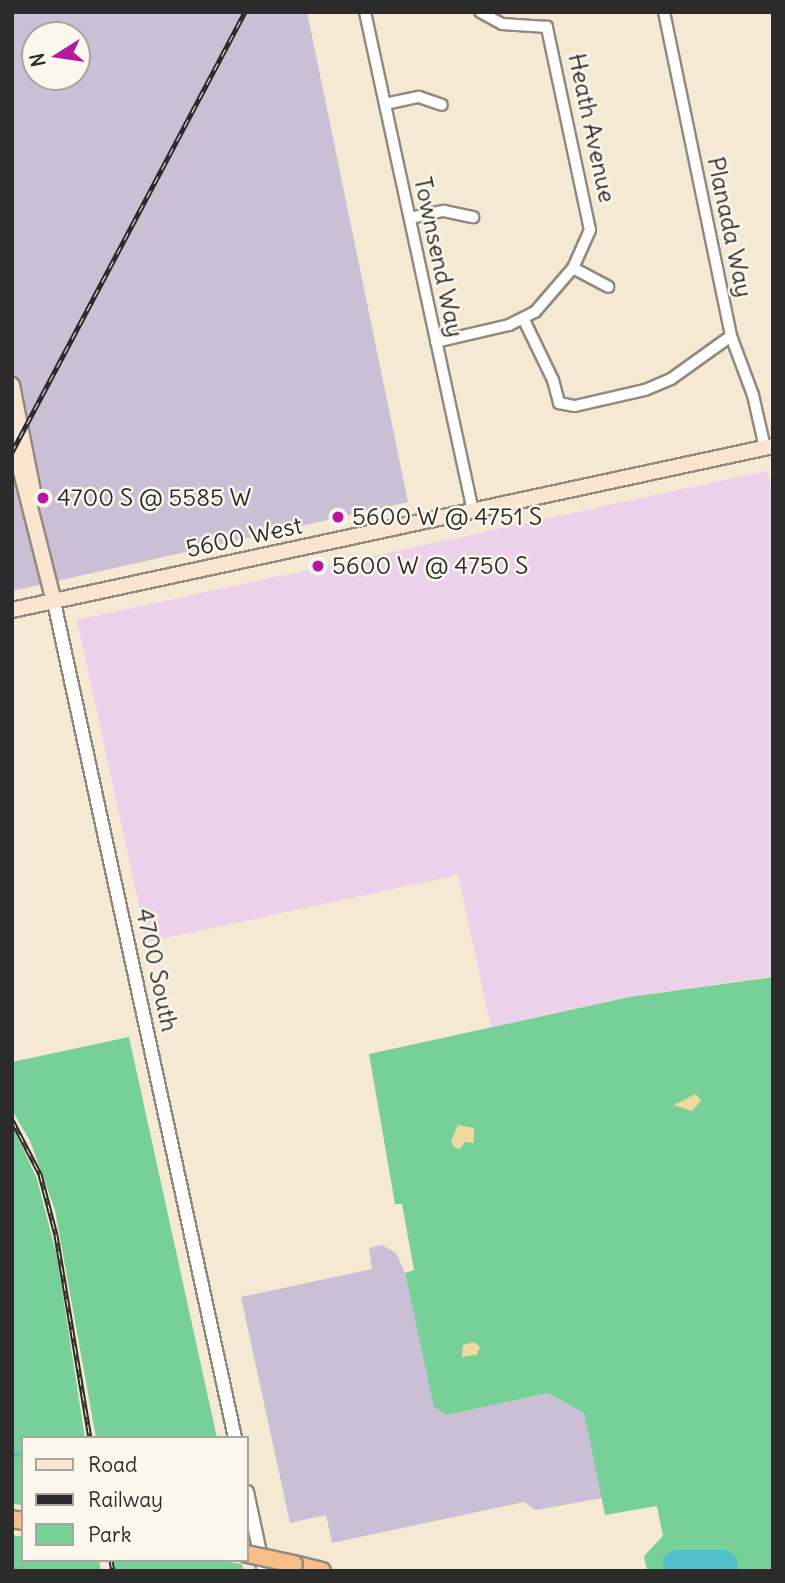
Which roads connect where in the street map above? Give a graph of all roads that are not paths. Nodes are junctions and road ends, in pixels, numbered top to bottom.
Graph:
1 (365, 12) edge
2 (481, 12) edge
3 (664, 12) edge
4 (385, 104) junction
5 (442, 104) dead end
6 (474, 217) dead end
7 (410, 218) junction
8 (573, 268) junction
9 (608, 287) dead end
10 (524, 320) junction
11 (731, 336) junction
12 (436, 342) junction
13 (12, 385) edge
14 (12, 436) edge
15 (769, 447) edge
16 (472, 511) junction
17 (35, 512) junction
18 (54, 602) junction
19 (12, 610) edge
20 (235, 1436) edge
21 (248, 1497) edge
22 (248, 1554) edge
23 (264, 1571) edge
24 (322, 1571) edge

1 - 4 street, Townsend Way
2 - 8 street, Heath Avenue
3 - 11 street, Planada Way
4 - 5 street
4 - 7 street, Townsend Way
6 - 7 street
7 - 12 street, Townsend Way
8 - 9 street
8 - 10 street, Heath Avenue
10 - 11 street
10 - 12 street, Heath Avenue
11 - 15 street, Planada Way
12 - 16 street, Townsend Way
13 - 17 main road, 4700 South
14 - 17 main road, 4700 South
15 - 16 main road, 5600 West
16 - 18 main road, 5600 West
17 - 18 main road, 4700 South
18 - 19 main road, 5600 West
18 - 20 street, 4700 South
21 - 23 street
22 - 24 highway, bridge

